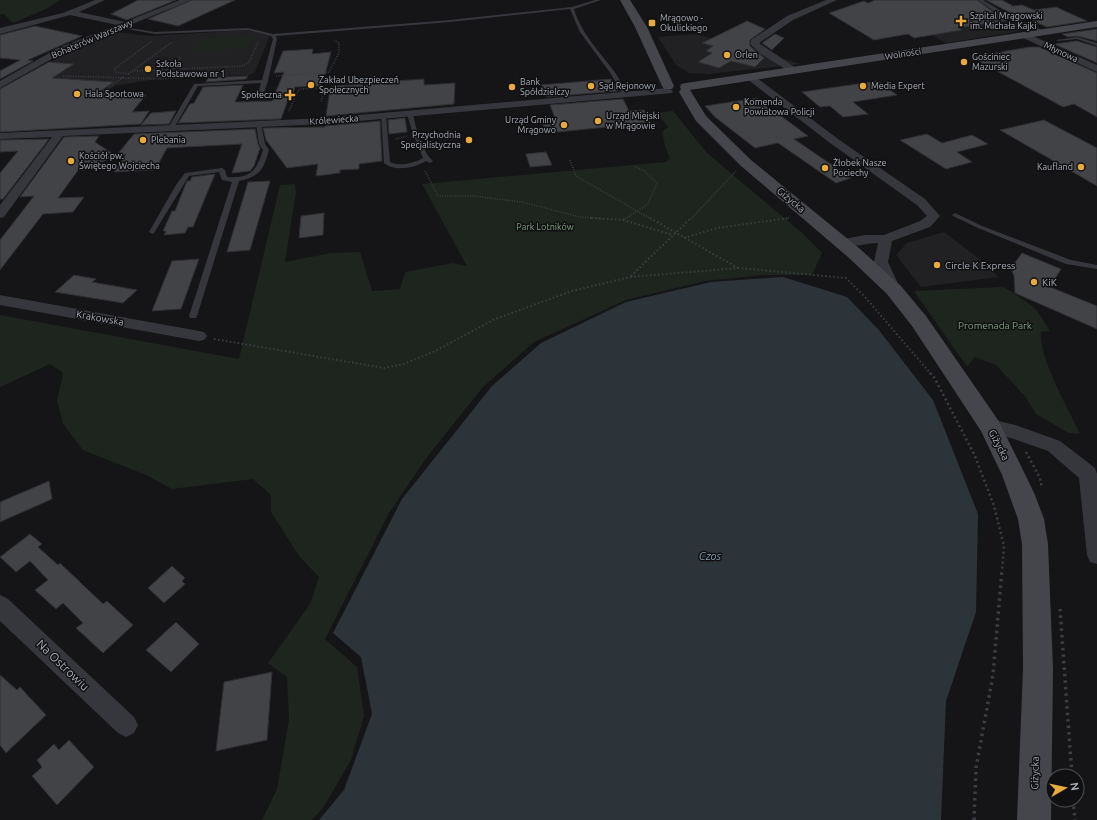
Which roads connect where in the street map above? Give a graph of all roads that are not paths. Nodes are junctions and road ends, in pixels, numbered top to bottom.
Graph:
1 (101, 0) edge
2 (187, 0) edge
3 (600, 0) edge
4 (626, 0) edge
5 (833, 0) edge
6 (980, 0) edge
7 (572, 8) junction
8 (67, 13) junction
9 (1097, 24) edge
10 (121, 26) junction
11 (0, 31) edge
12 (1052, 34) junction
13 (273, 35) junction
14 (1024, 35) junction
15 (1070, 38) junction
16 (1097, 45) edge
17 (1097, 69) edge
18 (793, 70) junction
19 (750, 77) junction
20 (265, 79) junction
21 (0, 85) edge
22 (675, 86) junction
23 (625, 95) junction
24 (260, 97) dead end
25 (410, 114) junction
26 (383, 116) junction
27 (258, 124) junction
28 (170, 128) junction
29 (60, 133) junction
30 (0, 136) edge
31 (236, 180) junction
32 (0, 214) edge
33 (955, 215) dead end
34 (152, 232) dead end
35 (886, 239) junction
36 (848, 248) junction
37 (1097, 267) edge
38 (894, 290) junction
39 (0, 300) edge
40 (193, 316) dead end
41 (199, 336) road end
42 (990, 426) junction
43 (1097, 555) edge
44 (0, 606) edge
45 (126, 725) dead end
46 (1034, 820) edge

1 - 8 street
2 - 10 street, Bohaterów Warszawy
3 - 7 lane
4 - 22 street, Giżycka
5 - 18 street
6 - 12 lane
7 - 13 lane
7 - 23 lane
8 - 10 street
8 - 11 street
9 - 12 street, Wolności
10 - 13 lane
10 - 21 street, Bohaterów Warszawy
12 - 14 street, Wolności
12 - 15 lane
12 - 15 lane
13 - 20 lane
14 - 17 street, Młynowa
14 - 18 street, Wolności
15 - 16 lane
18 - 19 street, Wolności
19 - 22 street, Wolności
19 - 35 street
20 - 24 lane
20 - 28 lane
22 - 23 street, Królewiecka
22 - 36 street, Giżycka
23 - 25 street, Królewiecka
25 - 26 street, Królewiecka
25 - 26 lane
26 - 27 street, Królewiecka
27 - 28 street, Królewiecka
27 - 31 lane
28 - 29 street, Królewiecka
29 - 30 street, Królewiecka
29 - 32 street
31 - 34 lane
31 - 40 lane
33 - 37 lane
35 - 36 street
35 - 38 street
36 - 38 street, Giżycka
38 - 42 street, Giżycka
39 - 41 street, Krakowska
42 - 43 street
42 - 46 street, Giżycka
44 - 45 street, Na Ostrowiu

